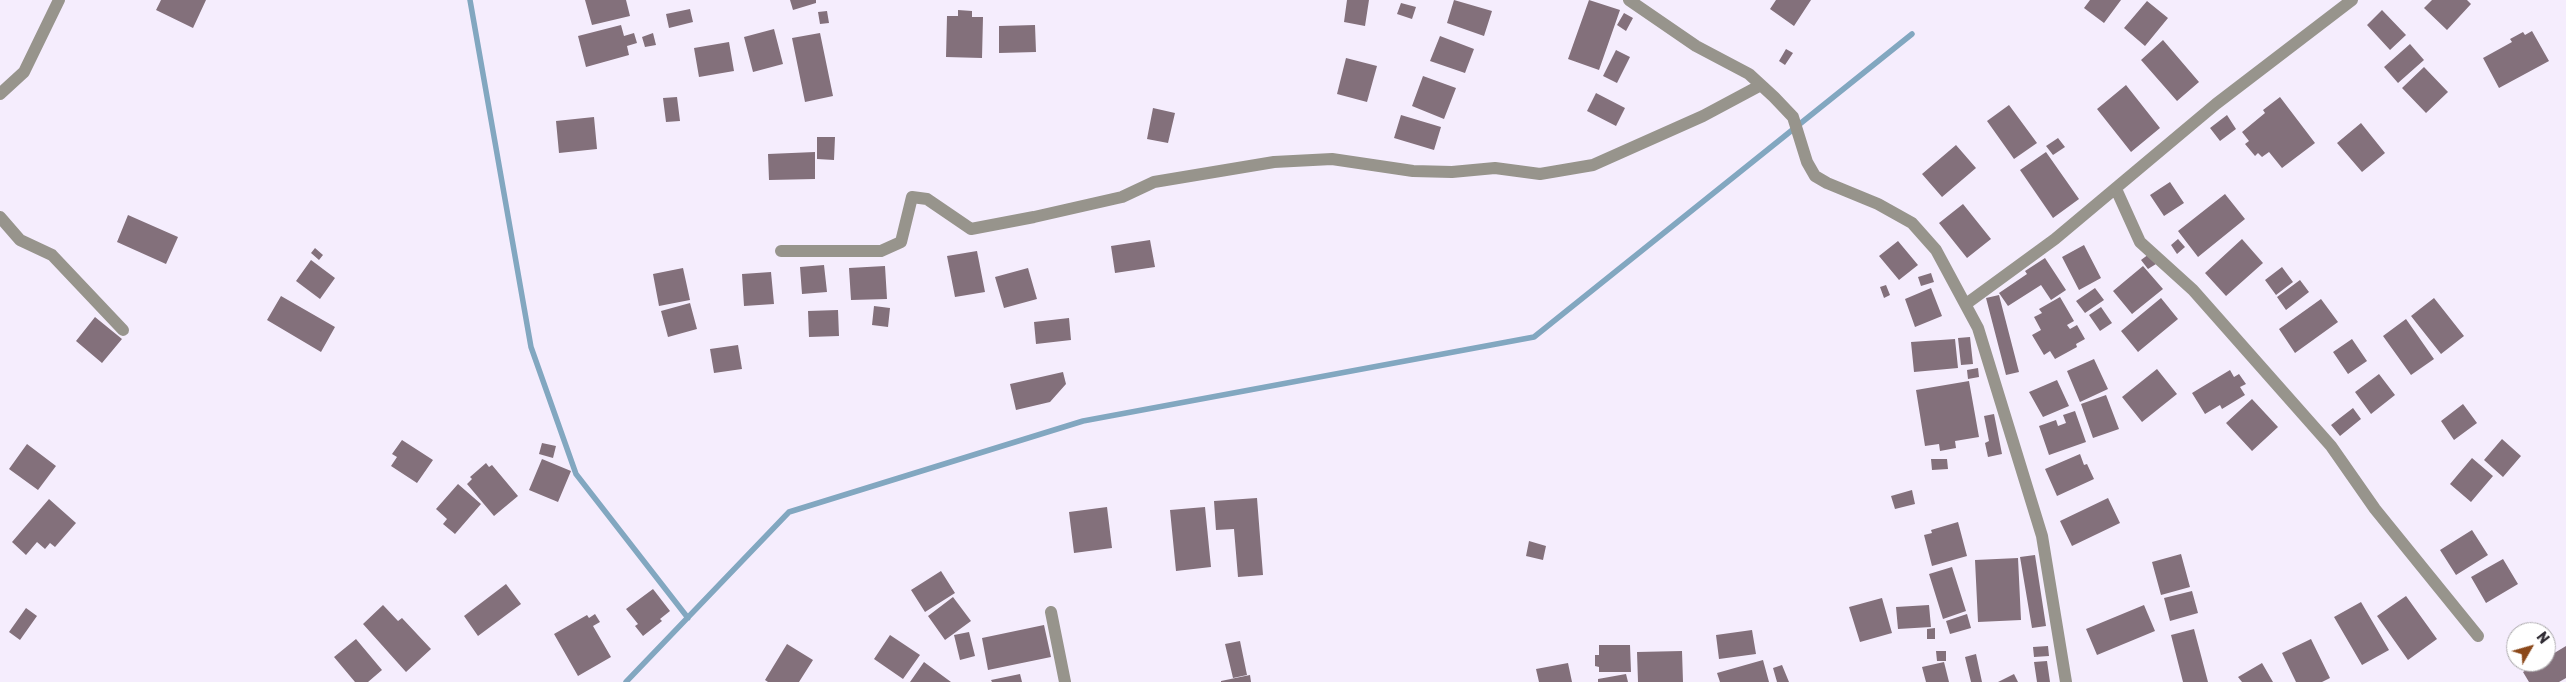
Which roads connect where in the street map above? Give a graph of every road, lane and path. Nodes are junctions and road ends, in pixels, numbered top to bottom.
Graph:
1 (59, 0) edge
2 (2352, 0) edge
3 (1634, 1) edge
4 (1761, 85) junction
5 (0, 94) edge
6 (2116, 189) junction
7 (0, 217) edge
8 (781, 251) dead end
9 (1966, 304) junction
10 (123, 330) dead end
11 (1051, 612) dead end
12 (2478, 636) dead end
13 (1065, 682) edge
14 (2066, 682) edge

1 - 5 street
2 - 6 street
3 - 4 street
4 - 8 street
4 - 9 street
6 - 9 street
6 - 12 street
7 - 10 street
9 - 14 street
11 - 13 street

